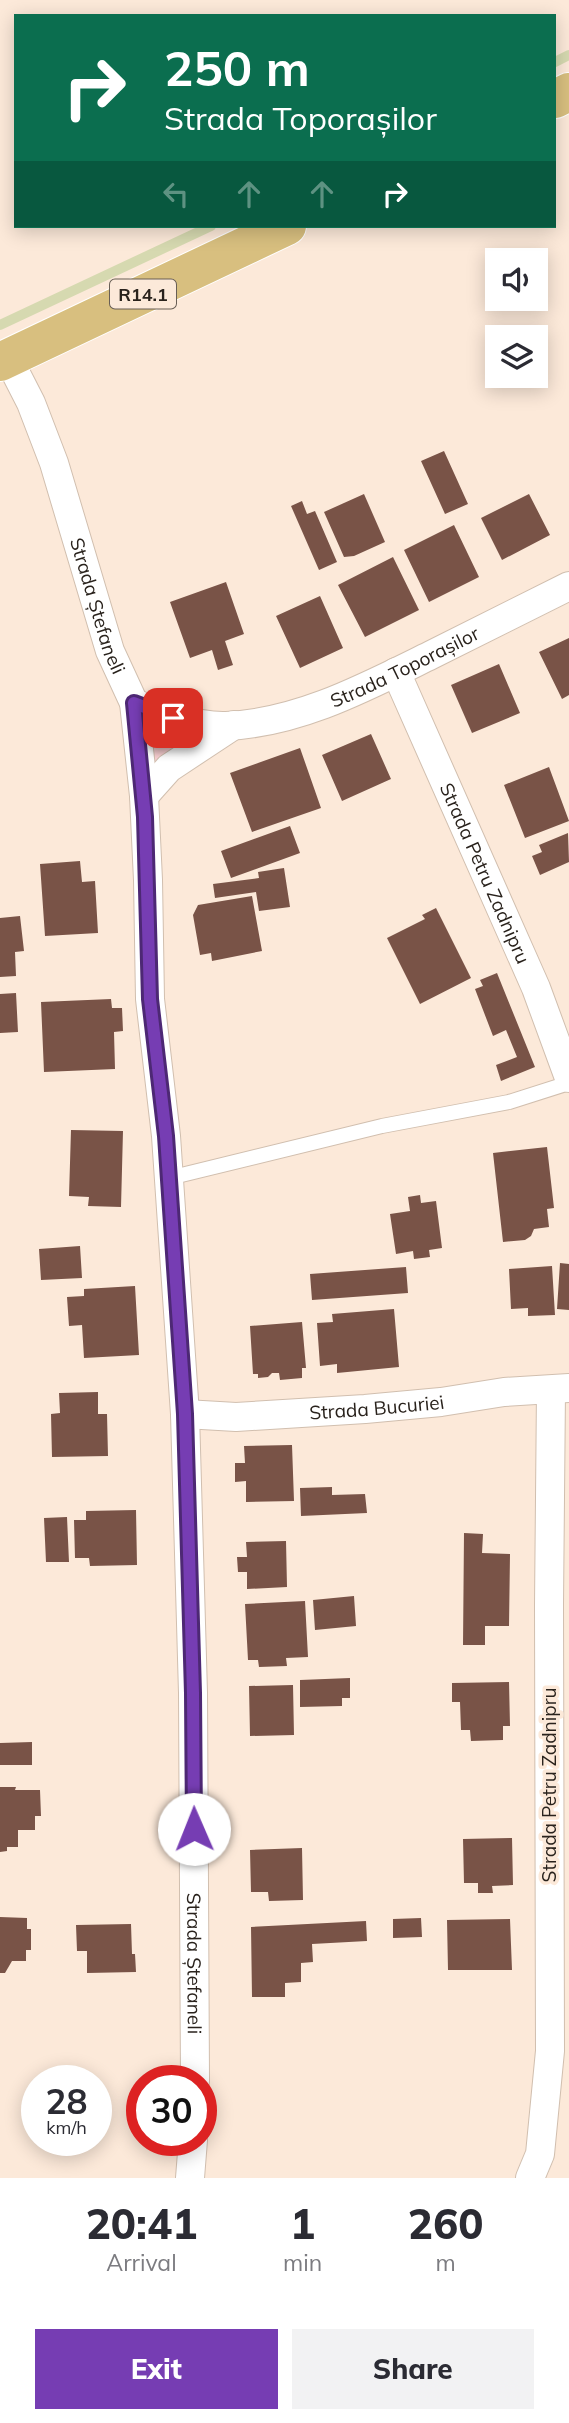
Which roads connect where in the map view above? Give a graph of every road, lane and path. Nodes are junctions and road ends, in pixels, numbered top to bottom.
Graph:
1 (283, 228) edge
2 (4, 360) edge
3 (569, 586) edge
4 (396, 672) junction
5 (134, 703) junction
6 (234, 725) junction
7 (144, 796) junction
8 (569, 1078) edge
9 (569, 1083) edge
10 (169, 1178) junction
11 (560, 1389) edge
12 (185, 1414) junction
13 (195, 2065) edge
14 (192, 2156) edge
15 (190, 2178) edge
16 (530, 2178) edge

1 - 2 main road, R14.1
2 - 5 street, Strada Ștefaneli
3 - 4 street, Strada Toporașilor
4 - 6 street, Strada Toporașilor
4 - 8 street, Strada Petru Zadnipru
5 - 6 street, Strada Toporașilor
5 - 7 street, Strada Ștefaneli
6 - 7 street, Strada Toporașilor
7 - 10 street, Strada Ștefaneli
9 - 10 lane
10 - 12 street, Strada Ștefaneli
11 - 12 street, Strada Bucuriei
11 - 16 street, Strada Petru Zadnipru
12 - 13 street, Strada Ștefaneli
14 - 15 street

